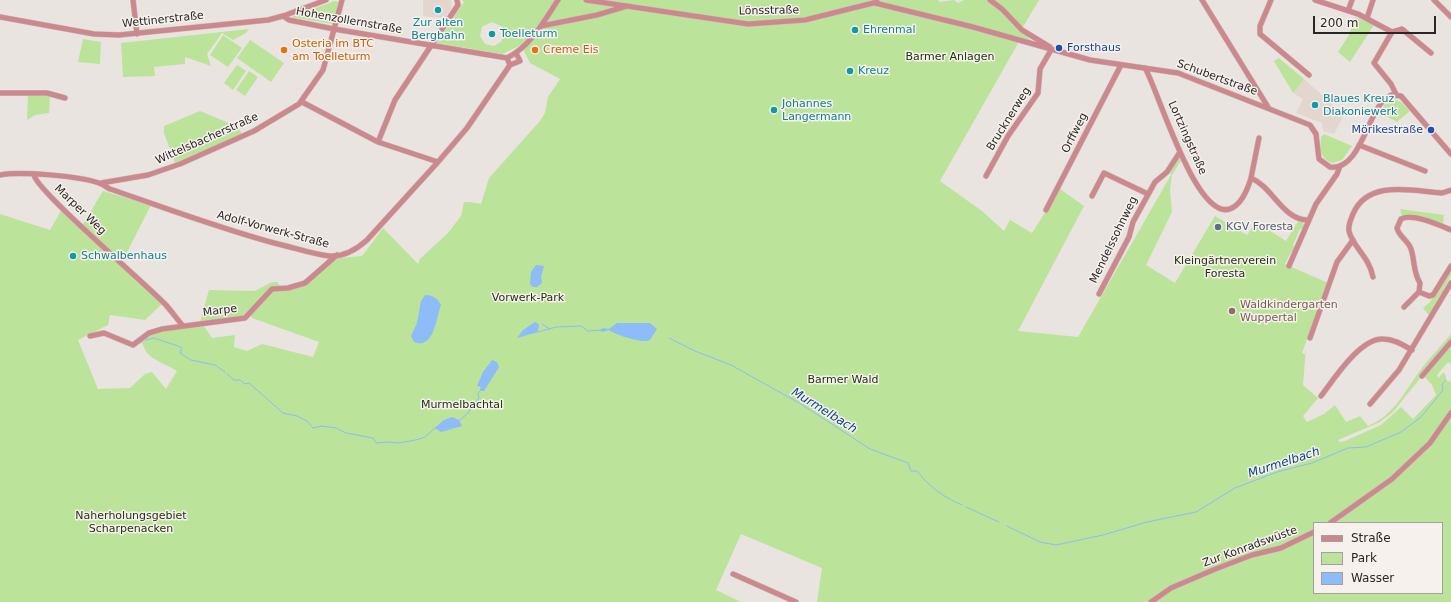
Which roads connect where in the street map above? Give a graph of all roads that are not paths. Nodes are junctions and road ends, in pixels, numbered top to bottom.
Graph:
1 (133, 0) edge
2 (326, 0) edge
3 (342, 0) edge
4 (457, 0) edge
5 (558, 0) edge
6 (586, 0) edge
7 (990, 0) edge
8 (1202, 0) edge
9 (1271, 0) edge
10 (1315, 0) edge
11 (1352, 0) edge
12 (1373, 0) edge
13 (1434, 0) edge
14 (878, 1) edge
15 (627, 6) junction
16 (1348, 11) junction
17 (283, 16) junction
18 (1451, 17) edge
19 (0, 18) edge
20 (1367, 18) junction
21 (541, 26) junction
22 (334, 29) junction
23 (1392, 32) junction
24 (137, 34) junction
25 (431, 45) junction
26 (1053, 50) junction
27 (516, 53) junction
28 (1431, 53) dead end
29 (507, 58) junction
30 (510, 65) junction
31 (1121, 65) junction
32 (1145, 68) junction
33 (1308, 76) dead end
34 (0, 93) edge
35 (1396, 94) junction
36 (65, 98) dead end
37 (302, 102) junction
38 (1268, 107) junction
39 (1259, 138) dead end
40 (378, 142) junction
41 (1359, 145) junction
42 (1180, 152) junction
43 (1451, 154) edge
44 (438, 162) junction
45 (1340, 166) junction
46 (1425, 171) dead end
47 (0, 175) edge
48 (34, 175) junction
49 (986, 176) dead end
50 (1251, 178) junction
51 (101, 183) junction
52 (1451, 190) edge
53 (1148, 194) junction
54 (1092, 196) dead end
55 (1046, 210) dead end
56 (1309, 220) junction
57 (1451, 230) edge
58 (1353, 240) junction
59 (337, 255) junction
60 (1289, 266) dead end
61 (1451, 266) edge
62 (1373, 277) dead end
63 (1451, 283) edge
64 (1419, 292) junction
65 (1098, 294) dead end
66 (1404, 307) dead end
67 (183, 326) junction
68 (90, 336) dead end
69 (1310, 338) dead end
70 (1451, 342) edge
71 (1412, 350) junction
72 (1422, 376) dead end
73 (1320, 396) dead end
74 (1370, 404) dead end
75 (1451, 413) edge
76 (1331, 522) edge
77 (1313, 532) edge
78 (732, 574) dead end
79 (796, 602) edge
80 (1151, 602) edge

1 - 24 street
2 - 17 street, Wettinerstraße
3 - 22 street, Wittelsbacherstraße
4 - 25 street
5 - 21 street
6 - 15 street, Lönsstraße
7 - 26 street, Schubertstraße
8 - 38 street
9 - 33 street
10 - 16 street
11 - 16 street
12 - 20 street
13 - 18 street
14 - 15 street, Lönsstraße
14 - 26 street, Schubertstraße
15 - 21 street
16 - 20 street
17 - 22 street, Hohenzollernstraße
17 - 24 street, Wettinerstraße
19 - 24 street, Wettinerstraße
20 - 23 street
21 - 27 street
22 - 25 street, Hohenzollernstraße
22 - 37 street, Wittelsbacherstraße
23 - 28 street
23 - 35 street
25 - 29 street, Hohenzollernstraße
25 - 40 street
26 - 31 street, Schubertstraße
26 - 49 street, Brucknerweg
27 - 29 street
27 - 30 street, Adolf-Vorwerk-Straße
29 - 30 street
30 - 44 street, Adolf-Vorwerk-Straße
31 - 32 street, Schubertstraße
31 - 55 street, Orffweg
32 - 38 street, Schubertstraße
32 - 42 street, Lortzingstraße
34 - 36 street
35 - 41 street
35 - 43 street
37 - 40 street
37 - 51 street, Wittelsbacherstraße
38 - 45 street, Schubertstraße
39 - 50 street, Lortzingstraße
40 - 44 street
41 - 45 street
41 - 46 street
42 - 50 street, Lortzingstraße
42 - 53 street, Mendelssohnweg
44 - 59 street, Adolf-Vorwerk-Straße
45 - 56 street
47 - 48 street, Adolf-Vorwerk-Straße
48 - 51 street, Adolf-Vorwerk-Straße
48 - 67 street, Marper Weg
50 - 56 street
51 - 59 street, Adolf-Vorwerk-Straße
52 - 58 street
53 - 54 street, Mendelssohnweg
53 - 65 street, Mendelssohnweg
56 - 60 street
57 - 64 street
58 - 62 street
58 - 69 street
59 - 67 street, Marpe
61 - 64 street
63 - 71 street
64 - 66 street
67 - 68 street, Marpe
70 - 72 street
71 - 73 street
71 - 74 street
75 - 76 street
77 - 80 street, Zur Konradswüste
78 - 79 street

